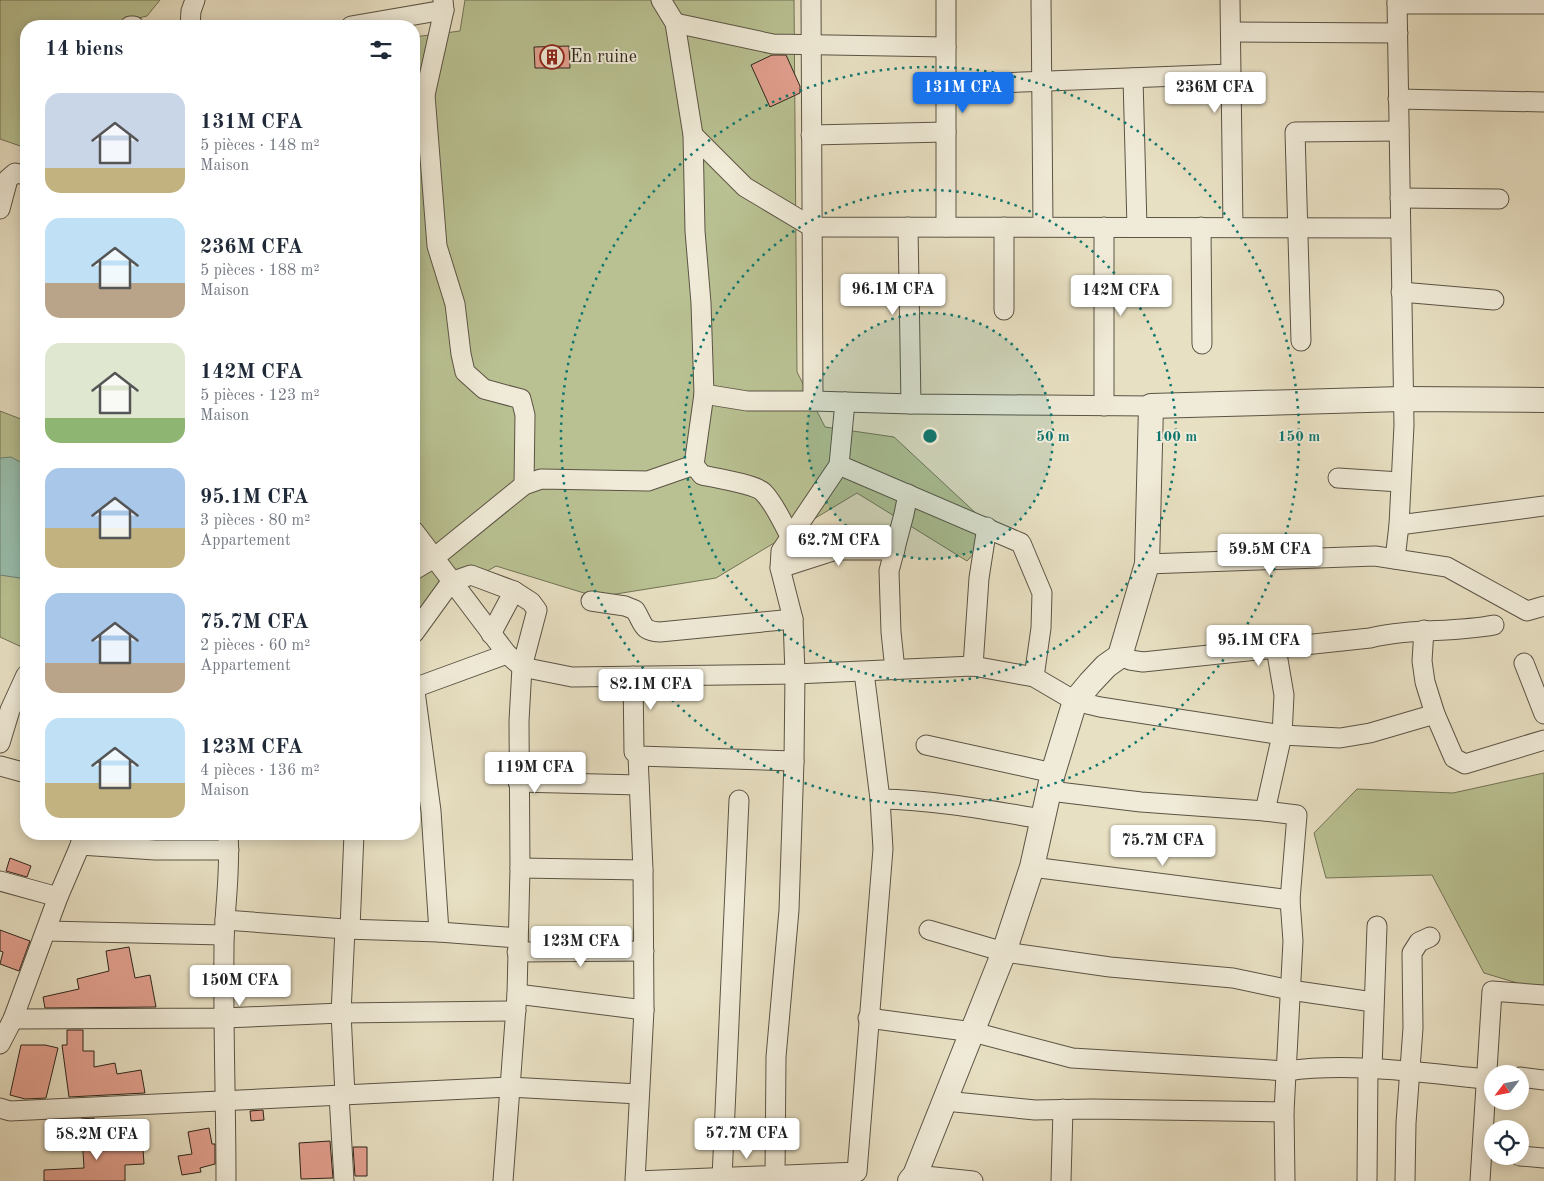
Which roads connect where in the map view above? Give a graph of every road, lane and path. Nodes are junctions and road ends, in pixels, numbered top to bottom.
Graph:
1 (195, 0) edge
2 (661, 0) edge
3 (811, 0) edge
4 (946, 0) edge
5 (1041, 0) edge
6 (1230, 0) edge
7 (1397, 2) edge
8 (1544, 4) edge
9 (444, 5) edge
10 (190, 20) edge
11 (378, 20) edge
12 (675, 23) junction
13 (1231, 32) junction
14 (1398, 33) junction
15 (811, 45) junction
16 (946, 47) junction
17 (1231, 74) junction
18 (1133, 78) junction
19 (1042, 81) junction
20 (946, 85) junction
21 (420, 96) edge
22 (1398, 99) junction
23 (1544, 102) edge
24 (420, 108) edge
25 (1399, 131) junction
26 (946, 132) junction
27 (693, 134) junction
28 (812, 135) junction
29 (20, 174) edge
30 (1400, 198) junction
31 (1499, 199) dead end
32 (0, 209) edge
33 (812, 227) junction
34 (908, 227) junction
35 (946, 227) junction
36 (1004, 227) junction
37 (1043, 227) junction
38 (1138, 227) junction
39 (1201, 227) junction
40 (1233, 227) junction
41 (1104, 228) junction
42 (1298, 228) junction
43 (1400, 228) junction
44 (1401, 292) junction
45 (1494, 300) dead end
46 (1004, 310) dead end
47 (1301, 341) dead end
48 (1202, 344) dead end
49 (704, 394) junction
50 (1402, 399) junction
51 (813, 400) junction
52 (1544, 400) edge
53 (845, 402) junction
54 (911, 404) junction
55 (1104, 406) junction
56 (1151, 406) junction
57 (694, 465) junction
58 (839, 466) junction
59 (1338, 478) dead end
60 (1400, 482) junction
61 (524, 485) junction
62 (908, 494) junction
63 (1544, 506) edge
64 (1399, 525) junction
65 (987, 527) junction
66 (790, 536) junction
67 (420, 539) edge
68 (895, 550) junction
69 (434, 558) junction
70 (1395, 559) junction
71 (1147, 564) junction
72 (420, 566) edge
73 (780, 568) junction
74 (451, 582) junction
75 (514, 591) junction
76 (591, 601) dead end
77 (1544, 606) edge
78 (793, 619) junction
79 (420, 625) edge
80 (1494, 625) dead end
81 (1424, 630) junction
82 (492, 634) junction
83 (1276, 648) junction
84 (507, 654) junction
85 (1120, 656) junction
86 (1524, 664) dead end
87 (973, 666) junction
88 (522, 667) junction
89 (895, 670) junction
90 (864, 672) junction
91 (795, 674) junction
92 (634, 676) junction
93 (1034, 677) junction
94 (420, 685) edge
95 (20, 688) edge
96 (1075, 701) junction
97 (1435, 714) junction
98 (1544, 714) edge
99 (420, 731) edge
100 (1282, 735) junction
101 (1544, 740) edge
102 (0, 744) edge
103 (926, 745) dead end
104 (638, 756) junction
105 (794, 760) junction
106 (0, 766) edge
107 (20, 771) edge
108 (518, 782) junction
109 (1051, 782) junction
110 (638, 785) junction
111 (880, 799) junction
112 (739, 800) dead end
113 (1265, 811) junction
114 (1042, 819) junction
115 (82, 840) edge
116 (354, 840) edge
117 (229, 842) edge
118 (1032, 867) junction
119 (520, 868) junction
120 (643, 870) junction
121 (0, 881) edge
122 (58, 897) junction
123 (1290, 900) junction
124 (1377, 926) dead end
125 (225, 928) junction
126 (348, 928) junction
127 (930, 930) dead end
128 (46, 931) junction
129 (439, 932) junction
130 (1430, 937) dead end
131 (518, 945) junction
132 (644, 951) junction
133 (1004, 952) junction
134 (1290, 990) junction
135 (1544, 994) edge
136 (516, 1002) junction
137 (1373, 1002) junction
138 (644, 1010) junction
139 (341, 1013) junction
140 (224, 1018) junction
141 (868, 1018) junction
142 (13, 1019) junction
143 (973, 1032) junction
144 (0, 1044) edge
145 (1489, 1065) edge
146 (1370, 1069) junction
147 (1287, 1070) junction
148 (1410, 1072) junction
149 (1484, 1076) edge
150 (1529, 1078) edge
151 (1544, 1080) edge
152 (509, 1087) junction
153 (639, 1094) junction
154 (342, 1095) junction
155 (226, 1101) junction
156 (945, 1101) junction
157 (0, 1108) edge
158 (1063, 1110) junction
159 (1284, 1112) junction
160 (1529, 1157) edge
161 (1544, 1158) edge
162 (1485, 1165) edge
163 (775, 1176) junction
164 (818, 1177) edge
165 (722, 1178) junction
166 (913, 1178) edge
167 (1285, 1180) edge
168 (226, 1181) edge
169 (344, 1181) edge
170 (503, 1181) edge
171 (636, 1181) edge
172 (974, 1181) edge
173 (1061, 1181) edge
174 (1276, 1181) edge
175 (1294, 1181) edge
176 (1367, 1181) edge
177 (1405, 1181) edge
178 (1480, 1181) edge

1 - 10 street
2 - 12 street
3 - 15 street
4 - 16 street
5 - 19 street
6 - 13 street
7 - 8 street
7 - 14 street
9 - 11 street
9 - 21 street
12 - 15 street
12 - 27 street
13 - 14 street
13 - 17 street
14 - 22 street
15 - 16 street
15 - 28 street
16 - 20 street
17 - 18 street
17 - 40 street
18 - 19 street
18 - 38 street
19 - 20 street
19 - 37 street
20 - 26 street
22 - 23 street
22 - 25 street
24 - 61 street
25 - 30 street
25 - 42 street
26 - 28 street
26 - 35 street
27 - 33 street
27 - 49 street
28 - 33 street
29 - 32 street
30 - 31 street
30 - 43 street
33 - 34 street
33 - 51 street
34 - 35 street
34 - 54 street
35 - 36 street
36 - 37 street
36 - 46 street
37 - 41 street
38 - 39 street
38 - 41 street
39 - 40 street
39 - 48 street
40 - 42 street
41 - 55 street
42 - 43 street
42 - 47 street
43 - 44 street
44 - 45 street
44 - 50 street
49 - 51 street
49 - 57 street
50 - 52 street
50 - 56 street
50 - 60 street
51 - 53 street
53 - 54 street
53 - 58 street
54 - 55 street
55 - 56 street
56 - 71 street
57 - 61 street
57 - 66 street
58 - 62 street
58 - 66 street
59 - 60 street
60 - 64 street
61 - 69 street
62 - 65 street
62 - 68 street
63 - 64 street
64 - 70 street
65 - 87 street
65 - 93 street
66 - 73 street
67 - 69 street
68 - 73 street
68 - 89 street
69 - 72 street
69 - 74 street
70 - 71 street
70 - 77 street
71 - 85 street
73 - 78 street
74 - 75 street
74 - 79 street
74 - 82 street
75 - 82 street
75 - 88 street
76 - 78 street
78 - 91 street
80 - 81 street
81 - 83 street
81 - 97 street
82 - 84 street
83 - 85 street
83 - 100 street
84 - 88 street
84 - 94 street
85 - 96 street
86 - 98 street
87 - 89 street
87 - 93 street
88 - 92 street
88 - 108 street
89 - 90 street
90 - 91 street
90 - 111 street
91 - 92 street
91 - 105 street
92 - 104 street
93 - 96 street
95 - 102 street
96 - 100 street
96 - 109 street
97 - 100 street
97 - 101 street
99 - 129 street
100 - 113 street
103 - 109 street
104 - 105 street
104 - 110 street
105 - 163 street
106 - 107 street
108 - 110 street
108 - 119 street
109 - 113 street
109 - 114 street
110 - 120 street
111 - 114 street
111 - 141 street
112 - 165 street
113 - 123 street
114 - 118 street
115 - 117 street
115 - 122 street
116 - 126 street
117 - 125 street
118 - 123 street
118 - 133 street
119 - 120 street
119 - 131 street
120 - 132 street
121 - 122 street
122 - 128 street
123 - 134 street
124 - 137 street
125 - 126 street
125 - 128 street
125 - 140 street
126 - 129 street
126 - 139 street
127 - 133 street
128 - 142 street
129 - 131 street
130 - 148 street
131 - 132 street
131 - 136 street
132 - 138 street
133 - 134 street
133 - 143 street
134 - 137 street
134 - 147 street
135 - 145 street
136 - 138 street
136 - 139 street
136 - 152 street
137 - 146 street
138 - 153 street
139 - 140 street
139 - 154 street
140 - 142 street
140 - 155 street
141 - 143 street
141 - 164 street
142 - 144 street
143 - 147 street
143 - 156 street
146 - 147 street
146 - 148 street
146 - 176 street
147 - 159 street
148 - 149 street
148 - 177 street
150 - 151 street
152 - 153 street
152 - 154 street
152 - 170 street
153 - 171 street
154 - 155 street
154 - 169 street
155 - 157 street
155 - 168 street
156 - 158 street
156 - 166 street
158 - 159 street
158 - 173 street
159 - 167 street
160 - 161 street
162 - 178 street
163 - 164 street
163 - 165 street
165 - 171 street
166 - 172 street
167 - 174 street
167 - 175 street

